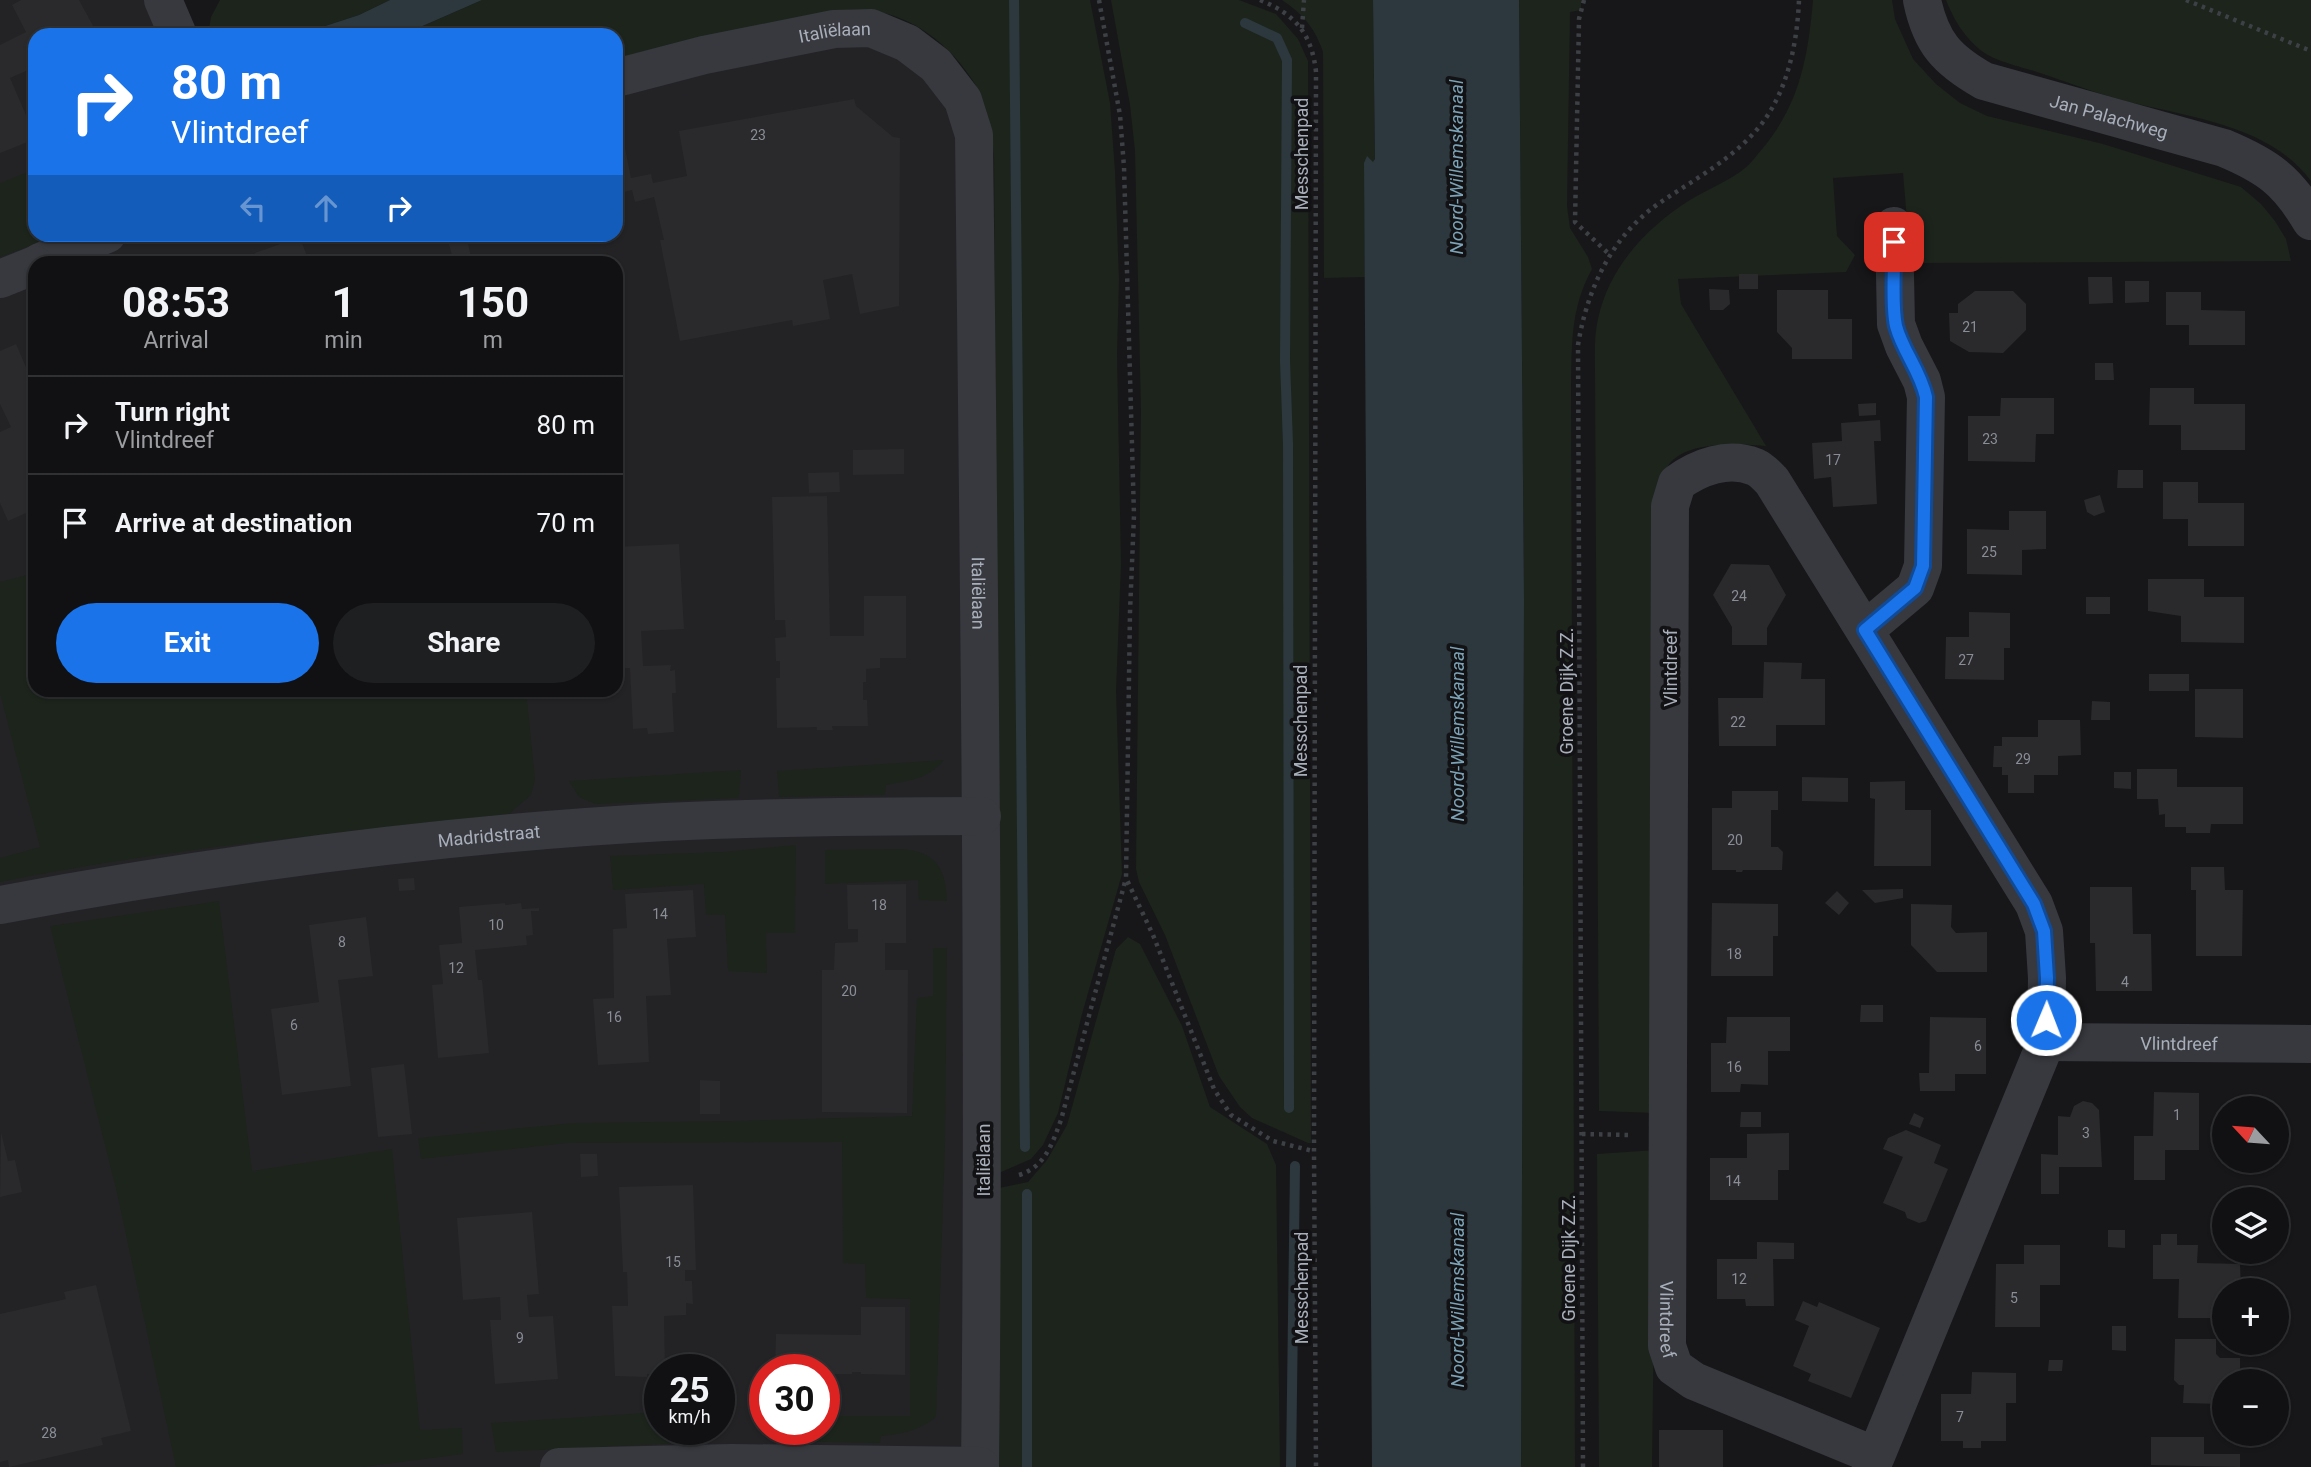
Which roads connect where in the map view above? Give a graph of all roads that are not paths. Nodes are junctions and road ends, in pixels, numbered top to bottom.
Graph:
1 (163, 0) edge
2 (1922, 0) edge
3 (175, 28) edge
4 (623, 76) edge
5 (2311, 221) edge
6 (88, 242) edge
7 (1883, 247) dead end
8 (54, 256) edge
9 (28, 268) edge
10 (0, 279) edge
11 (1865, 630) junction
12 (982, 816) junction
13 (0, 905) edge
14 (2046, 1042) junction
15 (2311, 1044) edge
16 (1873, 1461) edge
17 (559, 1467) edge
18 (980, 1467) edge

1 - 3 street
2 - 5 street, Jan Palachweg
4 - 12 street, Italiëlaan
6 - 8 street
7 - 11 street
9 - 10 street
11 - 14 street, Vlintdreef
11 - 16 street, Vlintdreef
12 - 13 street, Madridstraat
12 - 18 street, Italiëlaan
14 - 15 street, Vlintdreef
14 - 16 street, Vlintdreef
17 - 18 street

